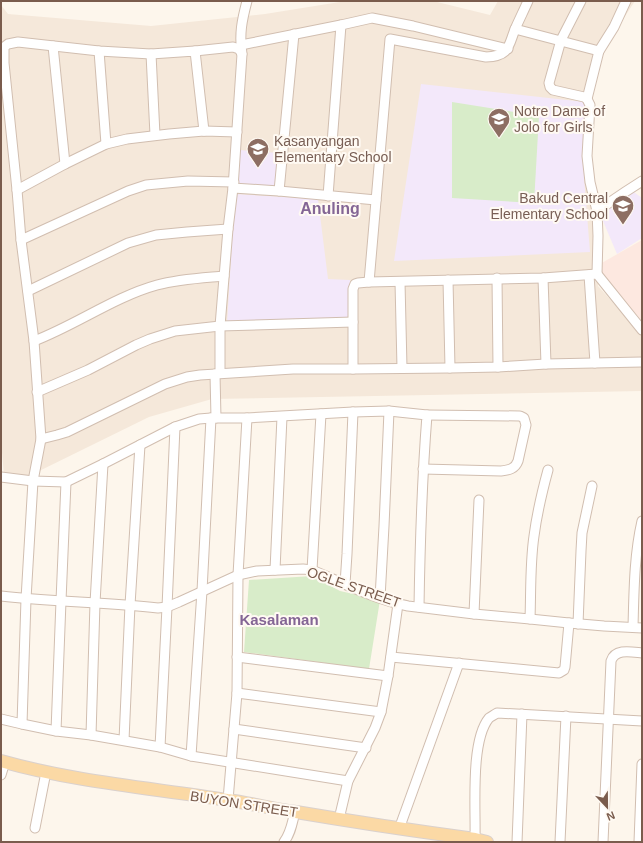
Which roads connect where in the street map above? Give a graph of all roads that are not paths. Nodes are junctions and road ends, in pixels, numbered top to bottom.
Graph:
1 (247, 1) edge
2 (528, 1) edge
3 (581, 1) edge
4 (626, 1) edge
5 (341, 25) junction
6 (515, 29) junction
7 (294, 34) junction
8 (561, 40) junction
9 (53, 46) junction
10 (508, 49) junction
11 (242, 50) junction
12 (99, 51) junction
13 (195, 51) junction
14 (599, 51) junction
15 (151, 54) junction
16 (587, 99) junction
17 (204, 131) junction
18 (237, 132) junction
19 (155, 135) junction
20 (106, 144) junction
21 (65, 164) junction
22 (642, 181) edge
23 (233, 185) junction
24 (18, 190) junction
25 (279, 191) junction
26 (328, 196) junction
27 (376, 200) junction
28 (597, 211) junction
29 (228, 229) junction
30 (21, 240) junction
31 (593, 274) junction
32 (224, 276) junction
33 (497, 278) junction
34 (543, 278) junction
35 (448, 280) junction
36 (370, 282) junction
37 (400, 282) junction
38 (28, 291) junction
39 (353, 322) junction
40 (220, 326) junction
41 (642, 330) edge
42 (34, 341) junction
43 (642, 362) edge
44 (595, 363) junction
45 (546, 364) junction
46 (498, 367) junction
47 (402, 368) junction
48 (450, 368) junction
49 (353, 369) junction
50 (218, 374) junction
51 (37, 392) junction
52 (389, 411) junction
53 (353, 412) junction
54 (321, 414) junction
55 (427, 415) junction
56 (282, 417) junction
57 (213, 418) junction
58 (247, 418) junction
59 (174, 427) junction
60 (41, 439) junction
61 (140, 445) junction
62 (103, 464) junction
63 (423, 469) junction
64 (548, 470) dead end
65 (1, 477) edge
66 (33, 481) junction
67 (66, 482) junction
68 (592, 486) dead end
69 (479, 500) dead end
70 (642, 521) edge
71 (275, 570) junction
72 (312, 570) junction
73 (238, 575) junction
74 (345, 584) junction
75 (202, 591) junction
76 (1, 596) edge
77 (380, 598) junction
78 (26, 599) junction
79 (61, 601) junction
80 (95, 603) junction
81 (398, 604) junction
82 (130, 605) junction
83 (167, 607) junction
84 (419, 607) junction
85 (474, 614) junction
86 (530, 619) junction
87 (569, 623) junction
88 (578, 624) junction
89 (638, 628) edge
90 (642, 653) edge
91 (237, 657) junction
92 (391, 657) junction
93 (459, 663) junction
94 (388, 676) junction
95 (237, 693) junction
96 (381, 712) junction
97 (522, 714) junction
98 (566, 716) junction
99 (608, 718) junction
100 (1, 719) edge
101 (642, 721) edge
102 (22, 724) junction
103 (234, 729) junction
104 (56, 731) junction
105 (91, 735) junction
106 (124, 740) junction
107 (160, 747) junction
108 (366, 748) junction
109 (191, 756) junction
110 (3, 762) edge
111 (232, 762) junction
112 (642, 764) edge
113 (46, 772) junction
114 (1, 775) edge
115 (348, 781) junction
116 (228, 800) junction
117 (295, 812) junction
118 (339, 819) junction
119 (35, 828) dead end
120 (399, 829) junction
121 (475, 839) junction
122 (284, 842) edge
123 (487, 842) edge
124 (517, 842) edge
125 (560, 842) edge
126 (603, 842) edge
127 (639, 842) edge

1 - 11 street
2 - 6 street
3 - 8 street
4 - 14 street
5 - 7 street
5 - 10 street
5 - 26 street
6 - 8 street
6 - 10 street
7 - 11 street
7 - 25 street
8 - 14 street
8 - 16 street
9 - 12 street
9 - 21 street
9 - 24 street
10 - 27 street
11 - 13 street
11 - 18 street
12 - 15 street
12 - 20 street
13 - 15 street
13 - 17 street
14 - 16 street
15 - 19 street
16 - 28 street
17 - 18 street
17 - 19 street
18 - 23 street
19 - 20 street
20 - 21 street
21 - 24 street
22 - 28 street
23 - 25 street
23 - 29 street
23 - 30 street
24 - 30 street
25 - 26 street
26 - 27 street
27 - 36 street
28 - 31 street
29 - 32 street
29 - 38 street
30 - 38 street
31 - 34 street
31 - 41 street
31 - 44 street
32 - 40 street
32 - 42 street
33 - 34 street
33 - 35 street
33 - 46 street
34 - 45 street
35 - 37 street
35 - 48 street
36 - 37 street
36 - 39 street
37 - 47 street
38 - 42 street
39 - 40 street
39 - 49 street
40 - 50 street
40 - 51 street
42 - 51 street
43 - 44 street
44 - 45 street
45 - 46 street
46 - 48 street
47 - 48 street
47 - 49 street
49 - 50 street
50 - 57 street
50 - 60 street
51 - 60 street
52 - 53 street
52 - 55 street
52 - 77 street
53 - 54 street
53 - 74 street
54 - 56 street
54 - 72 street
55 - 63 street
55 - 63 street
56 - 58 street
56 - 71 street
57 - 58 street
57 - 59 street
57 - 75 street
58 - 73 street
59 - 61 street
59 - 83 street
60 - 66 street
61 - 62 street
61 - 82 street
62 - 67 street
62 - 80 street
63 - 84 street
64 - 86 street
65 - 66 street
66 - 67 street
66 - 78 street
67 - 79 street
68 - 88 street
69 - 85 street
70 - 89 street
71 - 72 street, OGLE STREET
71 - 73 street, OGLE STREET
72 - 74 street, OGLE STREET
73 - 75 street, OGLE STREET
73 - 91 street
74 - 77 street, OGLE STREET
75 - 83 street, OGLE STREET
75 - 109 street
76 - 78 street, OGLE STREET
77 - 81 street, OGLE STREET
78 - 79 street, OGLE STREET
78 - 102 street
79 - 80 street, OGLE STREET
79 - 104 street
80 - 82 street, OGLE STREET
80 - 105 street
81 - 84 street, OGLE STREET
81 - 92 street
82 - 83 street, OGLE STREET
82 - 106 street
83 - 107 street
84 - 85 street, OGLE STREET
85 - 86 street, OGLE STREET
86 - 87 street, OGLE STREET
87 - 88 street, OGLE STREET
87 - 93 street
88 - 89 street, OGLE STREET
90 - 99 street
91 - 94 street
91 - 95 street
92 - 93 street
92 - 94 street
93 - 120 street
94 - 96 street
95 - 96 street
95 - 103 street
96 - 108 street
97 - 98 street
97 - 121 street
97 - 124 street
98 - 99 street
98 - 125 street
99 - 101 street
99 - 126 street
100 - 102 street
102 - 104 street
103 - 108 street
103 - 111 street
104 - 105 street
105 - 106 street
106 - 107 street
107 - 109 street
108 - 115 street
109 - 111 street
110 - 113 main road, BUYON STREET
110 - 114 street
111 - 115 street
111 - 116 street
112 - 127 street
113 - 116 main road, BUYON STREET
113 - 119 street
115 - 118 street
116 - 117 main road, BUYON STREET
117 - 118 main road, BUYON STREET
117 - 122 street
118 - 120 main road, BUYON STREET
120 - 121 main road, BUYON STREET
121 - 123 main road, BUYON STREET

